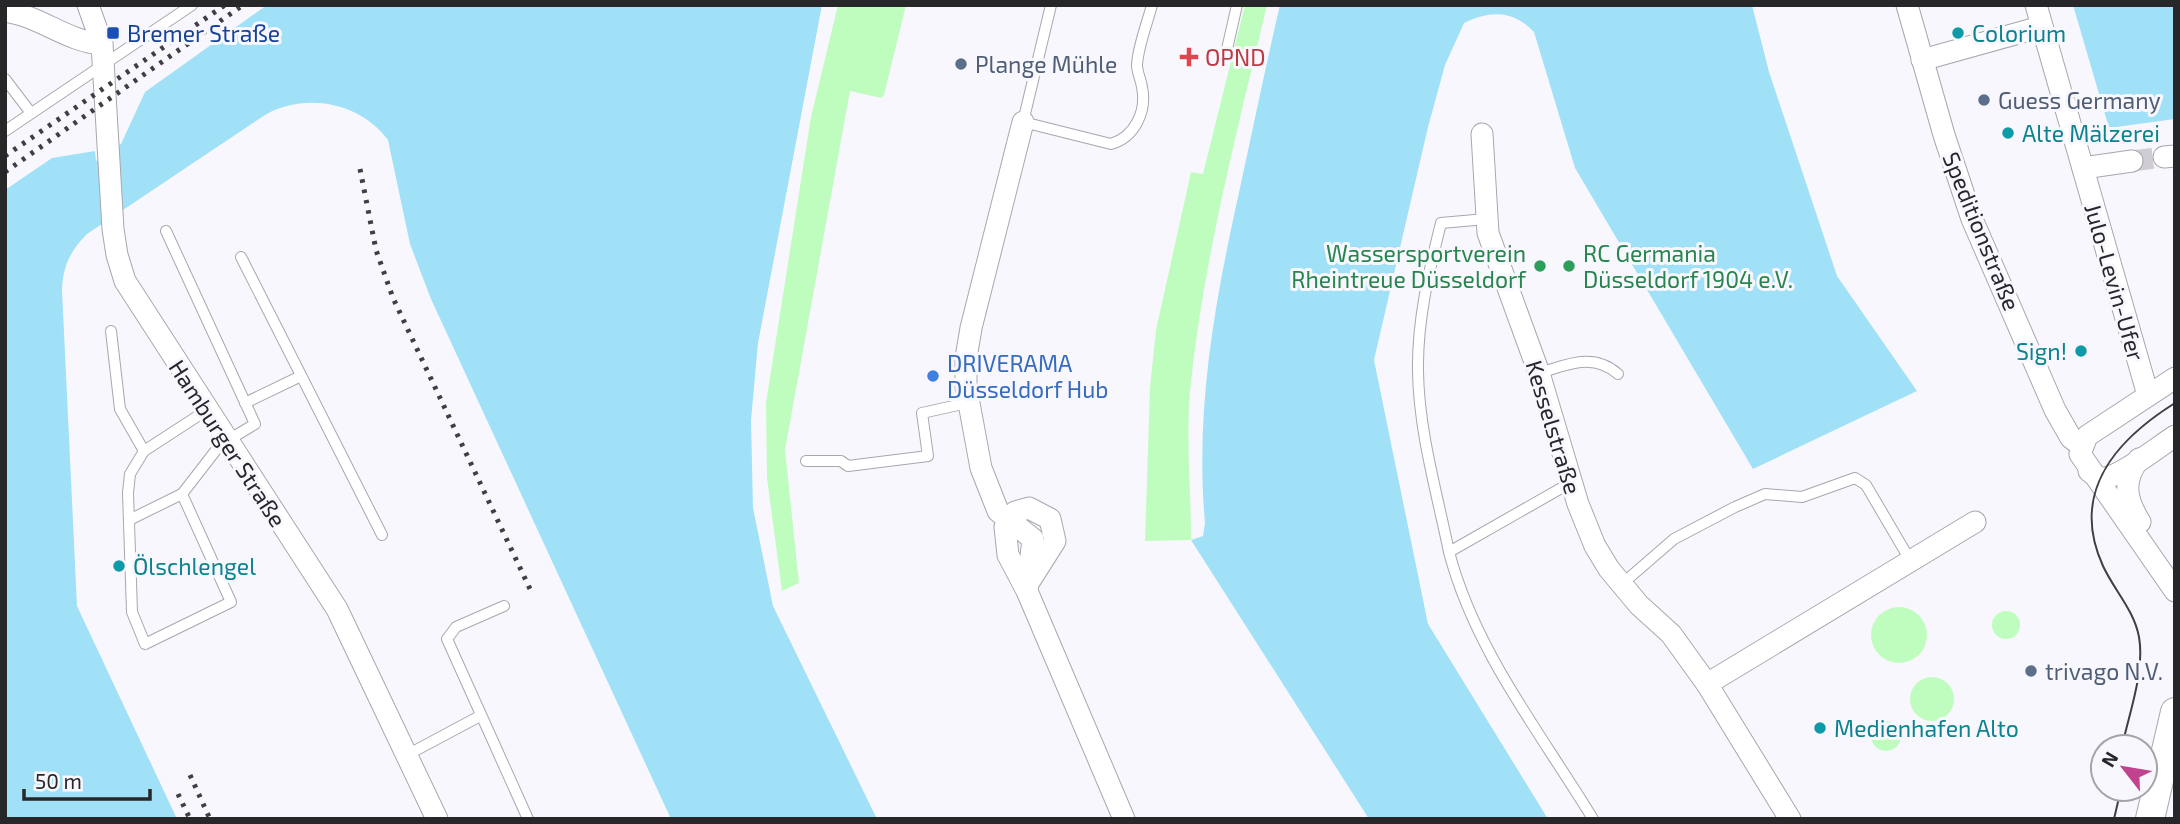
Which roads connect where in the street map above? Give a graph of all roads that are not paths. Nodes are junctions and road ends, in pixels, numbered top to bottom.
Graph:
1 (10, 5) edge
2 (88, 5) edge
3 (192, 5) edge
4 (1051, 5) edge
5 (1152, 5) edge
6 (1237, 5) edge
7 (1907, 5) edge
8 (2036, 5) edge
9 (5, 10) edge
10 (2033, 29) dead end
11 (1227, 49) dead end
12 (102, 54) junction
13 (1922, 60) junction
14 (5, 79) edge
15 (31, 113) junction
16 (1023, 122) junction
17 (5, 131) edge
18 (1482, 134) dead end
19 (2132, 161) tunnel mouth
20 (2083, 168) junction
21 (1486, 219) junction
22 (166, 231) dead end
23 (241, 257) dead end
24 (111, 331) dead end
25 (1539, 373) junction
26 (1618, 374) dead end
27 (301, 376) junction
28 (2175, 378) edge
29 (2148, 395) junction
30 (245, 403) junction
31 (967, 403) junction
32 (207, 410) junction
33 (2175, 436) edge
34 (227, 441) junction
35 (2081, 445) junction
36 (144, 452) junction
37 (2146, 453) junction
38 (806, 461) dead end
39 (2089, 471) junction
40 (1572, 482) junction
41 (183, 494) junction
42 (129, 520) junction
43 (1975, 522) dead end
44 (383, 535) dead end
45 (2138, 537) junction
46 (1449, 552) junction
47 (1910, 560) junction
48 (1622, 584) junction
49 (2175, 591) edge
50 (504, 606) dead end
51 (1707, 684) junction
52 (2175, 712) edge
53 (480, 716) junction
54 (407, 755) junction
55 (437, 819) edge
56 (528, 819) edge
57 (1124, 819) edge
58 (1593, 819) edge
59 (1790, 819) edge
60 (2150, 819) edge

1 - 9 street
2 - 12 street, Hamburger Straße
3 - 12 lane
4 - 16 lane
5 - 16 lane
6 - 11 lane
7 - 13 street, Speditionstraße
8 - 20 street, Julo-Levin-Ufer
9 - 12 street
10 - 13 street
12 - 15 lane
12 - 32 street, Hamburger Straße
13 - 35 street, Speditionstraße
14 - 15 lane
15 - 17 lane
16 - 31 street
18 - 21 street, Kesselstraße
19 - 20 street
20 - 29 street, Julo-Levin-Ufer
21 - 25 street, Kesselstraße
21 - 46 lane
22 - 30 lane
23 - 27 lane
24 - 36 lane
25 - 26 lane
25 - 40 street, Kesselstraße
27 - 30 lane
27 - 44 lane
28 - 29 street
29 - 35 street
30 - 34 lane
31 - 38 lane
31 - 57 street
32 - 34 street, Hamburger Straße
32 - 36 lane
33 - 37 street
34 - 41 lane
34 - 54 street, Hamburger Straße
35 - 39 street
36 - 42 lane
37 - 39 street
37 - 45 street
39 - 45 street
40 - 46 lane
40 - 48 street, Kesselstraße
41 - 42 lane
41 - 42 lane
43 - 47 street
45 - 49 street
46 - 58 lane
47 - 48 lane
47 - 51 street
48 - 51 street, Kesselstraße
50 - 53 lane
51 - 59 street, Kesselstraße
52 - 60 main road
53 - 54 lane
53 - 56 lane
54 - 55 street, Hamburger Straße

